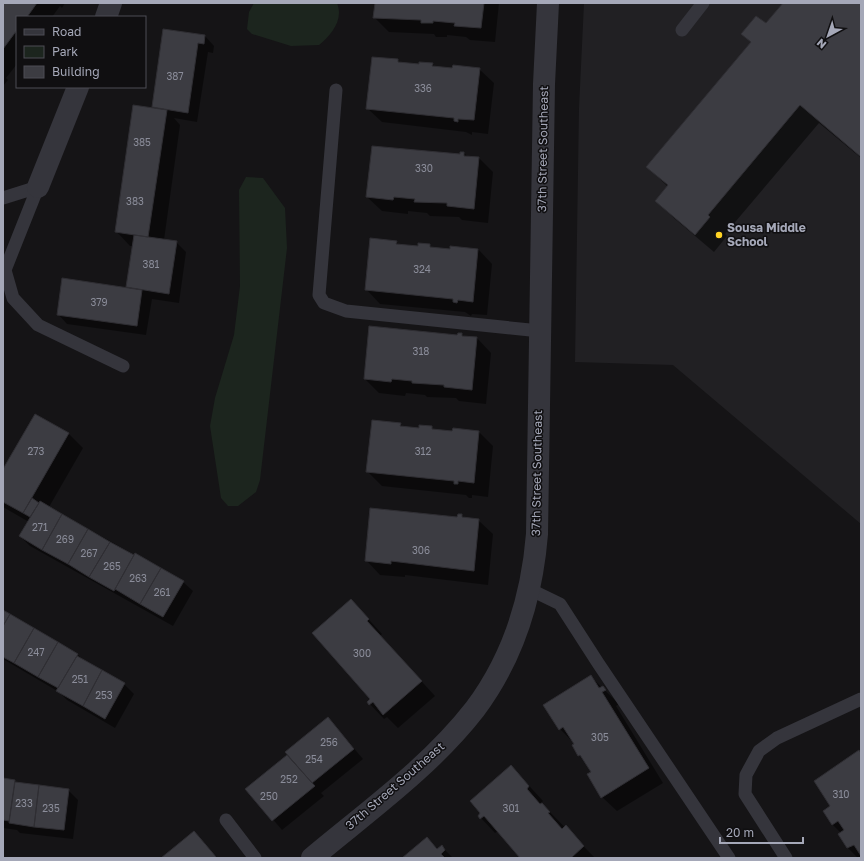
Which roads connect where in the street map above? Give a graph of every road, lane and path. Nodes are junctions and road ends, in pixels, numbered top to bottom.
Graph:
1 (111, 3) edge
2 (548, 3) edge
3 (703, 3) edge
4 (106, 16) edge
5 (682, 30) dead end
6 (78, 88) edge
7 (336, 90) dead end
8 (38, 187) junction
9 (3, 198) edge
10 (540, 331) junction
11 (123, 366) dead end
12 (529, 589) junction
13 (861, 699) edge
14 (226, 820) dead end
15 (256, 858) edge
16 (312, 858) edge
17 (729, 858) edge
18 (786, 858) edge

1 - 4 street
2 - 10 street, 37th Street Southeast
3 - 5 lane
6 - 8 street
7 - 10 lane
8 - 9 lane
8 - 11 lane
10 - 12 street, 37th Street Southeast
12 - 16 street, 37th Street Southeast
12 - 17 lane
13 - 18 lane
14 - 15 lane

